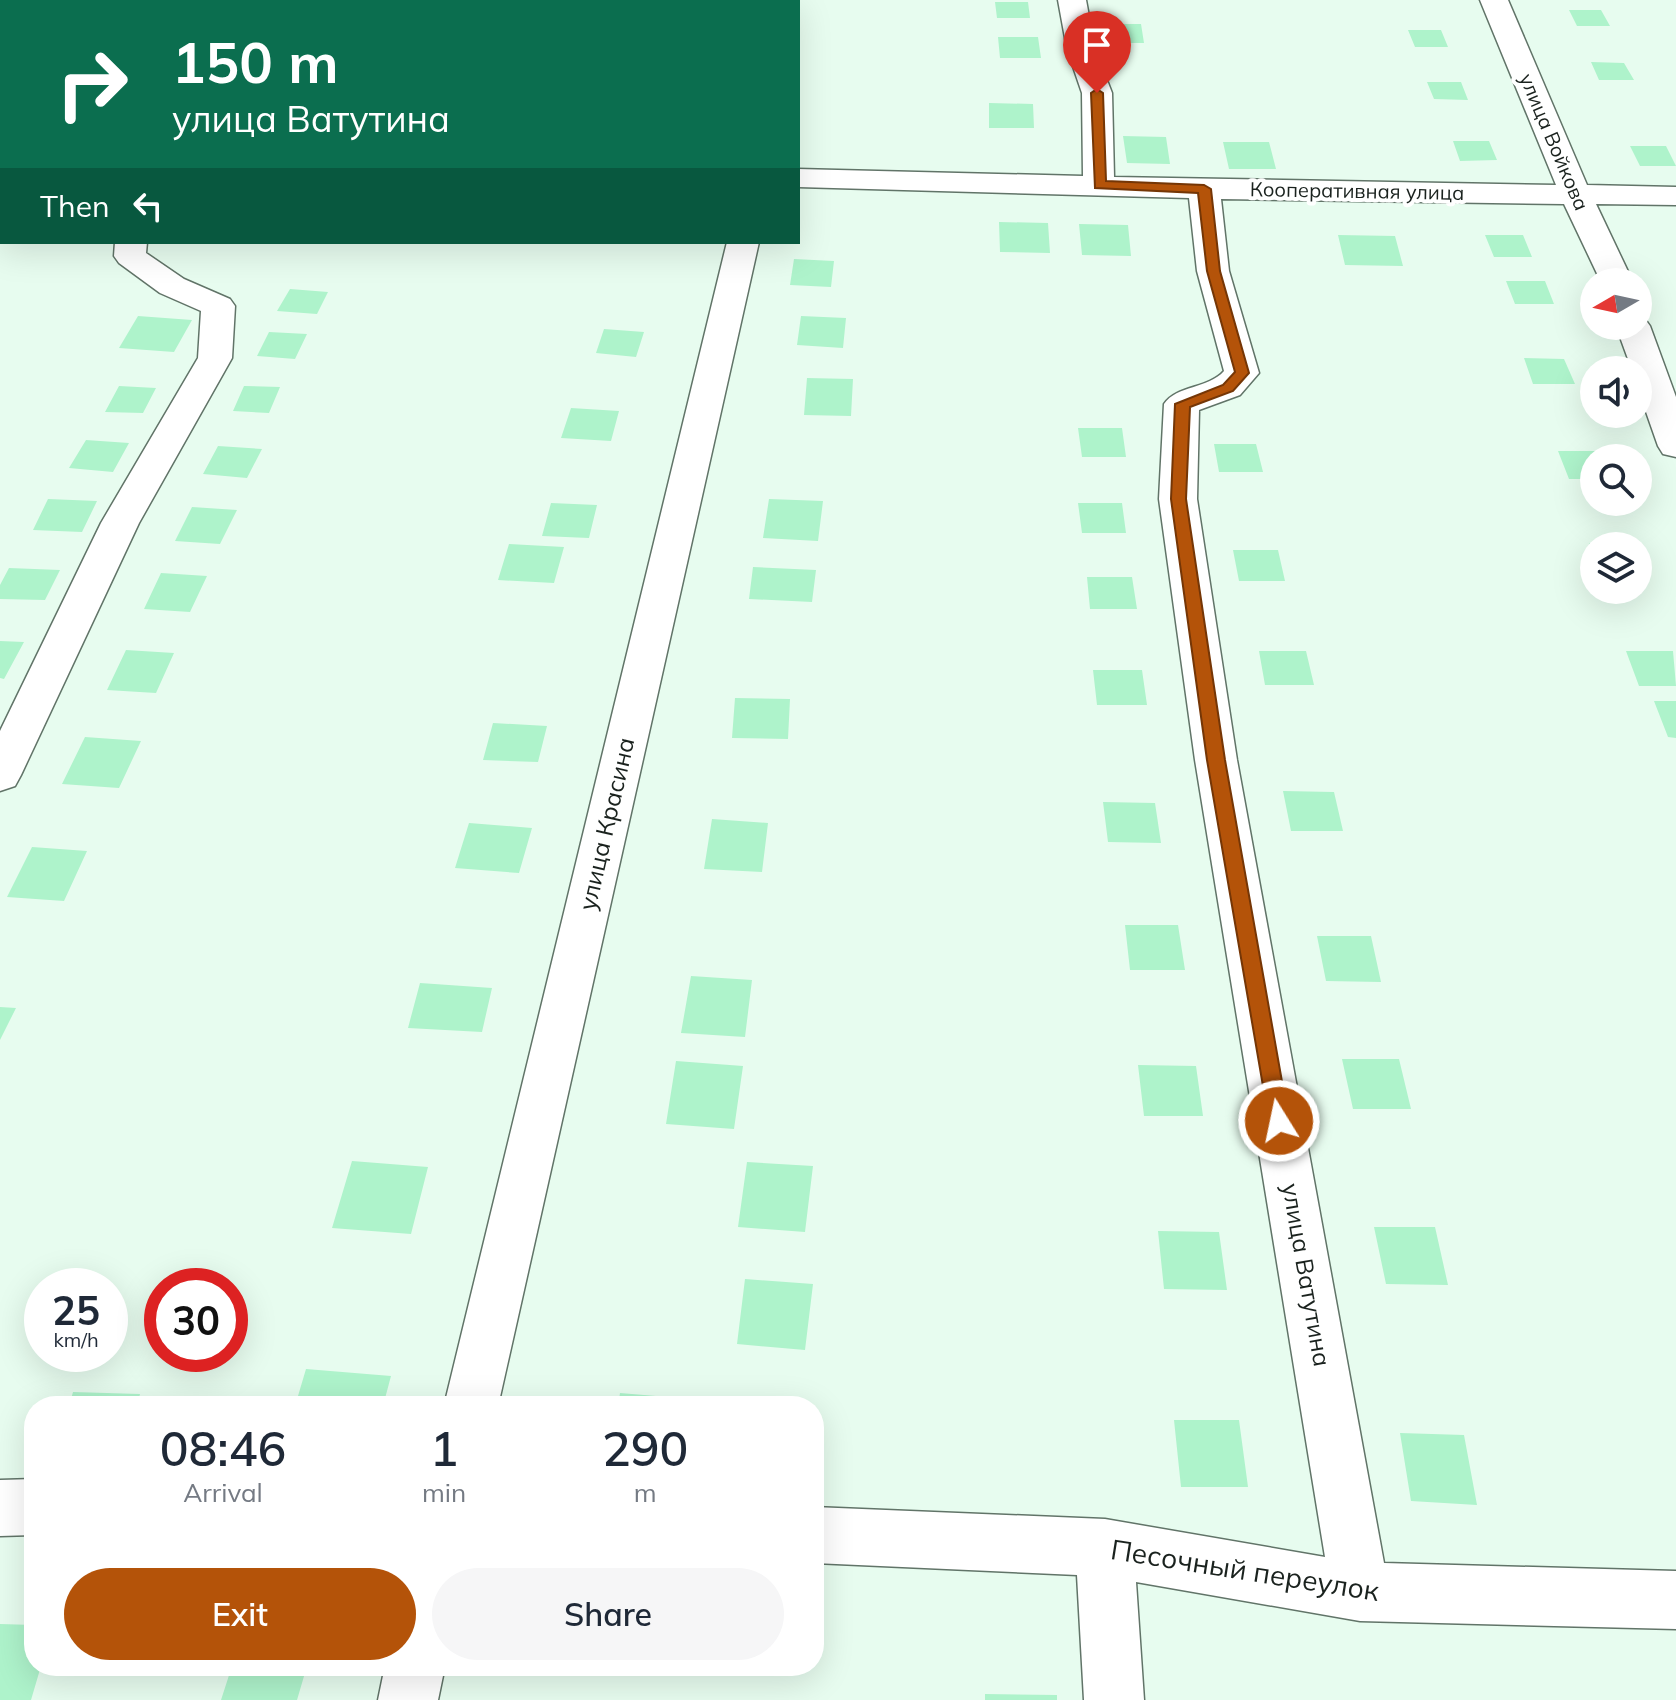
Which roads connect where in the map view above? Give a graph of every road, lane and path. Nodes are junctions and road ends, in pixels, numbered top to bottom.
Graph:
1 (1072, 0) edge
2 (1494, 0) edge
3 (800, 178) edge
4 (1099, 185) junction
5 (1204, 189) junction
6 (1575, 193) junction
7 (1676, 196) edge
8 (131, 244) edge
9 (743, 244) edge
10 (1610, 268) edge
11 (1638, 340) edge
12 (1676, 446) edge
13 (0, 775) edge
14 (473, 1396) edge
15 (24, 1507) edge
16 (0, 1508) edge
17 (824, 1535) edge
18 (1105, 1548) junction
19 (1360, 1592) junction
20 (1676, 1600) edge
21 (413, 1676) edge
22 (408, 1700) edge
23 (1114, 1700) edge

1 - 4 street
2 - 6 street, улица Войкова
3 - 4 street, Кооперативная улица
4 - 5 street, Кооперативная улица
5 - 6 street, Кооперативная улица
5 - 19 street, улица Ватутина
6 - 7 street, Кооперативная улица
6 - 10 street, улица Войкова
8 - 13 street
9 - 14 street, улица Красина
11 - 12 street
15 - 16 street
17 - 18 street, Песочный переулок
18 - 19 street, Песочный переулок
18 - 23 street
19 - 20 street, Песочный переулок
21 - 22 street

